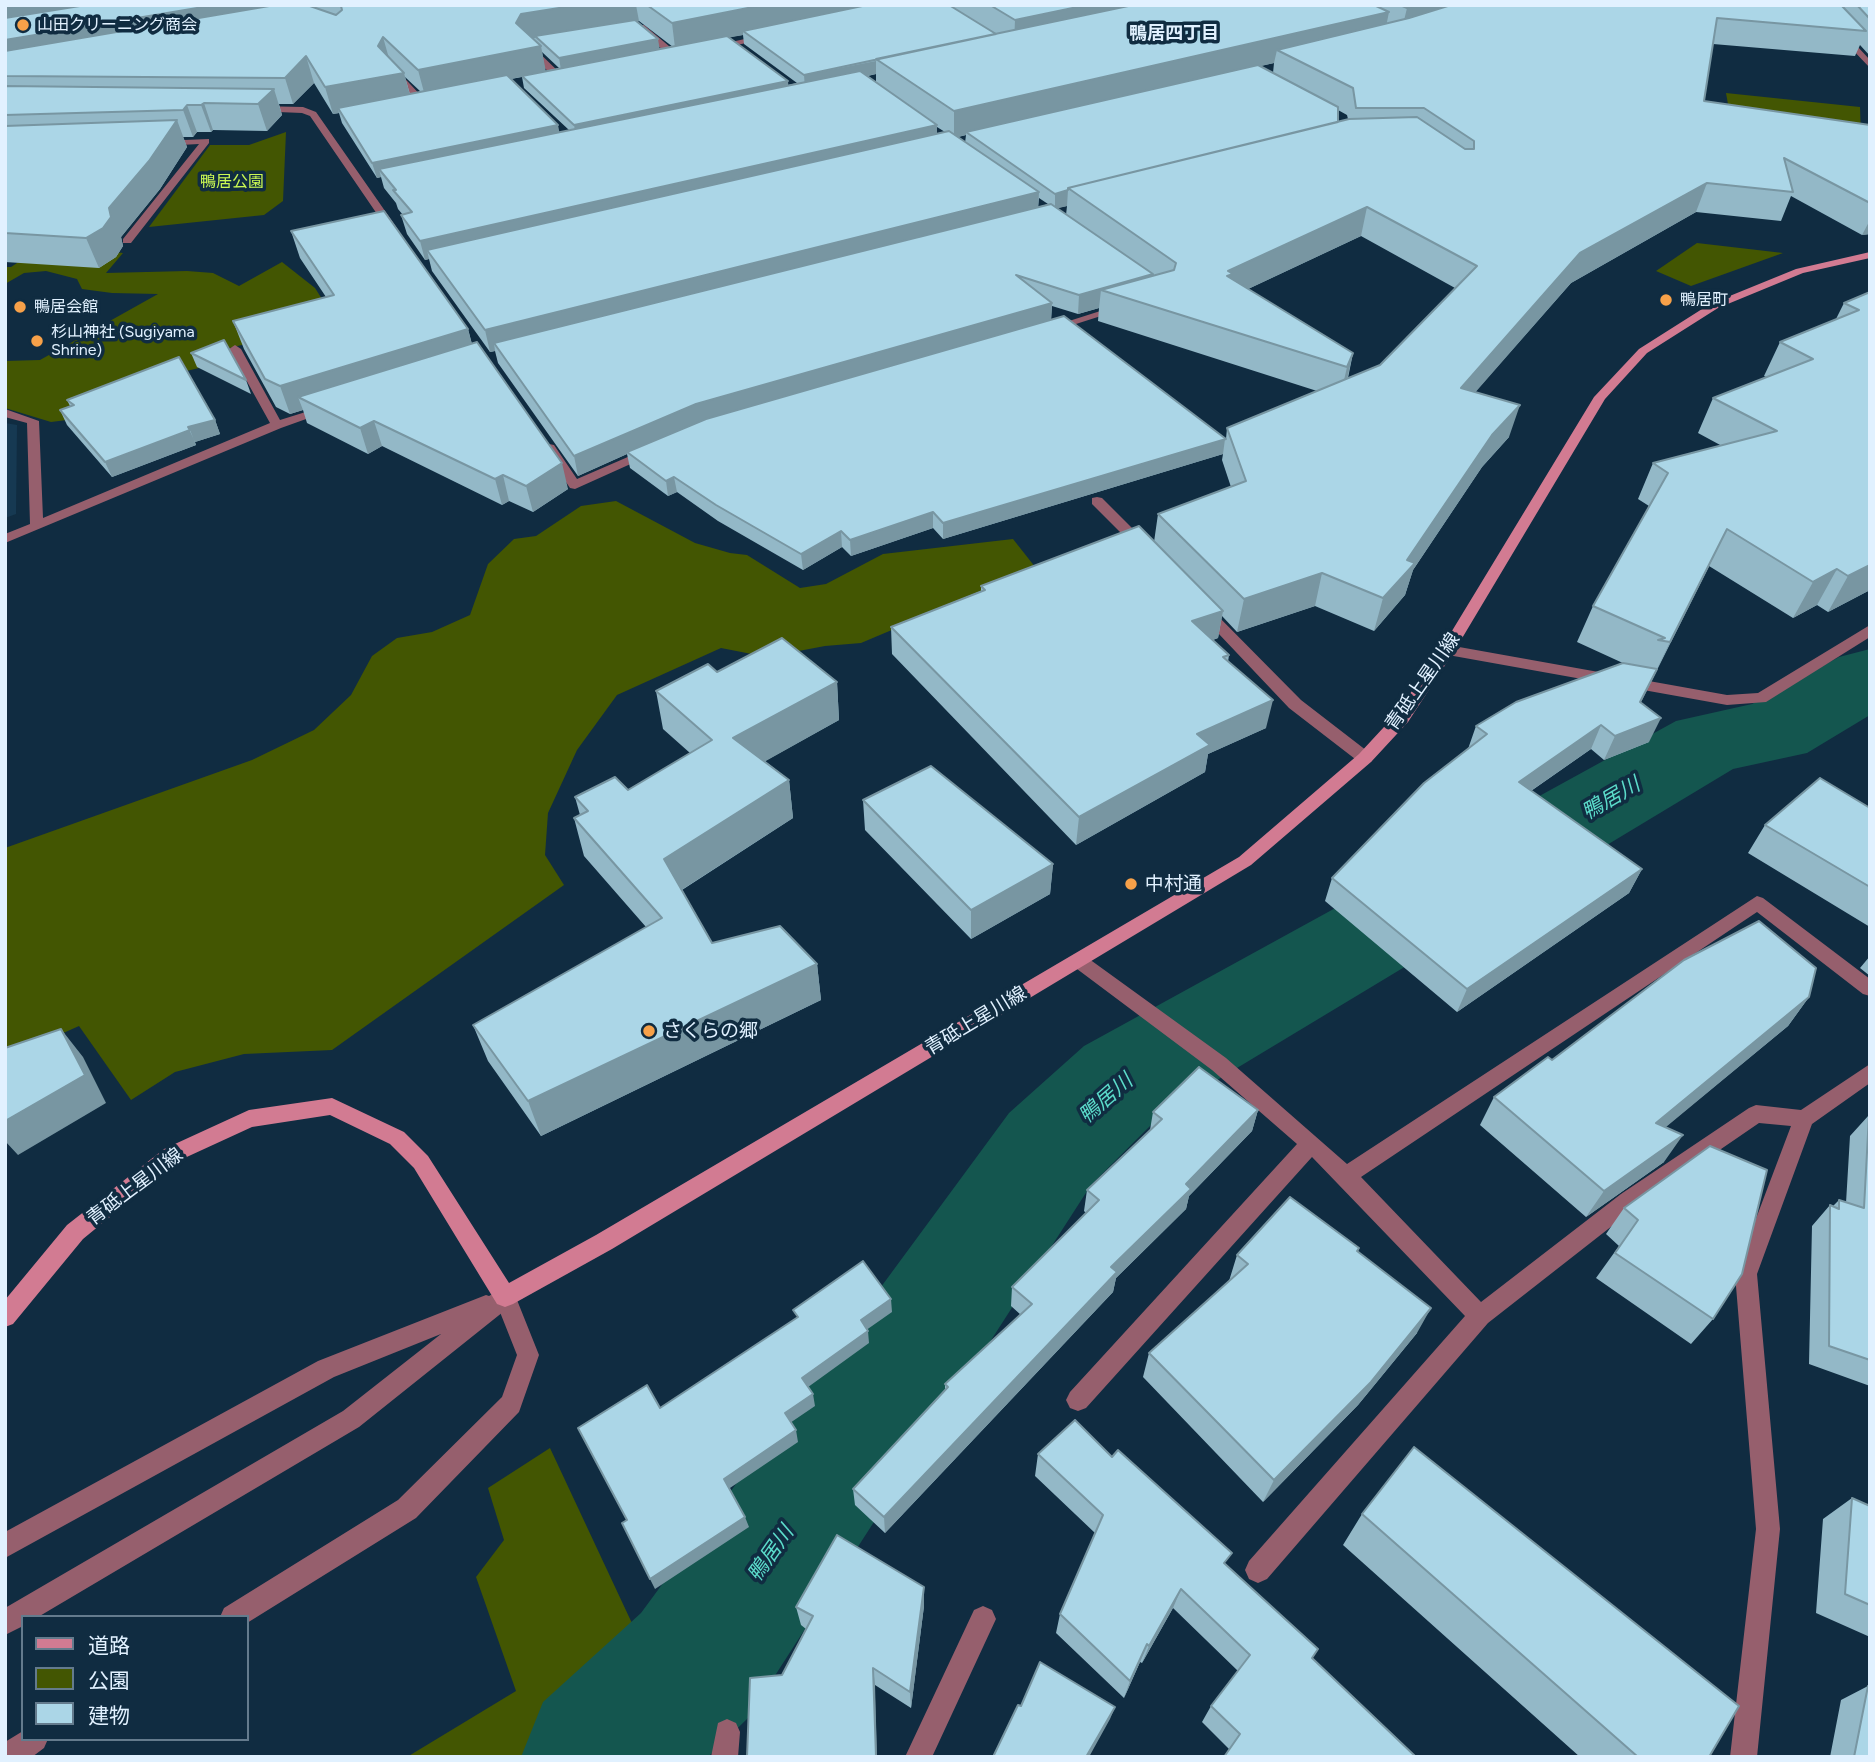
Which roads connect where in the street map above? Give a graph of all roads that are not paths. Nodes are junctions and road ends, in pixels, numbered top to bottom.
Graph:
1 (1814, 5) edge
2 (1831, 21) junction
3 (1844, 21) edge
4 (626, 28) edge
5 (772, 35) edge
6 (538, 43) edge
7 (732, 43) junction
8 (708, 47) edge
9 (742, 50) edge
10 (684, 52) edge
11 (673, 54) junction
12 (660, 57) edge
13 (1870, 65) edge
14 (390, 68) edge
15 (572, 74) edge
16 (559, 77) junction
17 (548, 79) edge
18 (436, 100) edge
19 (423, 103) junction
20 (410, 105) edge
21 (249, 109) edge
22 (332, 119) dead end
23 (319, 122) junction
24 (153, 143) edge
25 (398, 237) edge
26 (127, 241) dead end
27 (1870, 255) edge
28 (1126, 307) edge
29 (1032, 335) edge
30 (235, 349) edge
31 (342, 405) edge
32 (5, 413) edge
33 (277, 425) junction
34 (545, 443) edge
35 (666, 446) edge
36 (1097, 500) dead end
37 (37, 526) junction
38 (5, 539) edge
39 (1155, 560) edge
40 (1194, 599) edge
41 (1870, 630) edge
42 (1448, 650) junction
43 (1365, 758) junction
44 (1079, 961) junction
45 (1870, 989) edge
46 (1870, 1072) edge
47 (1804, 1119) junction
48 (1311, 1143) junction
49 (1346, 1176) junction
50 (505, 1297) junction
51 (1480, 1316) junction
52 (5, 1317) edge
53 (1078, 1399) dead end
54 (5, 1546) edge
55 (1258, 1570) dead end
56 (236, 1615) edge
57 (984, 1619) dead end
58 (5, 1622) edge
59 (32, 1741) edge
60 (7, 1757) edge
61 (918, 1757) edge
62 (1743, 1757) edge

1 - 2 street
2 - 3 street
2 - 13 street
4 - 11 street
5 - 7 street
6 - 16 street
7 - 8 street
7 - 9 street
10 - 11 street
11 - 12 street
14 - 19 street
15 - 16 street
16 - 17 street
18 - 19 street
19 - 20 street
21 - 23 street
22 - 23 street
23 - 25 street
24 - 26 street
27 - 42 main road, 青砥上星川線
28 - 29 street
30 - 33 street
31 - 33 street
32 - 37 street
33 - 37 street
34 - 35 street
36 - 39 street
37 - 38 street
40 - 43 street
41 - 42 street
42 - 43 main road, 青砥上星川線
43 - 44 main road, 青砥上星川線
44 - 48 street
44 - 50 main road, 青砥上星川線
45 - 49 street
46 - 47 street
47 - 51 street
47 - 62 street
48 - 49 street
48 - 53 street
49 - 51 street
50 - 52 main road, 青砥上星川線
50 - 54 street
50 - 56 street
50 - 58 street
51 - 55 street
57 - 61 street
59 - 60 street

